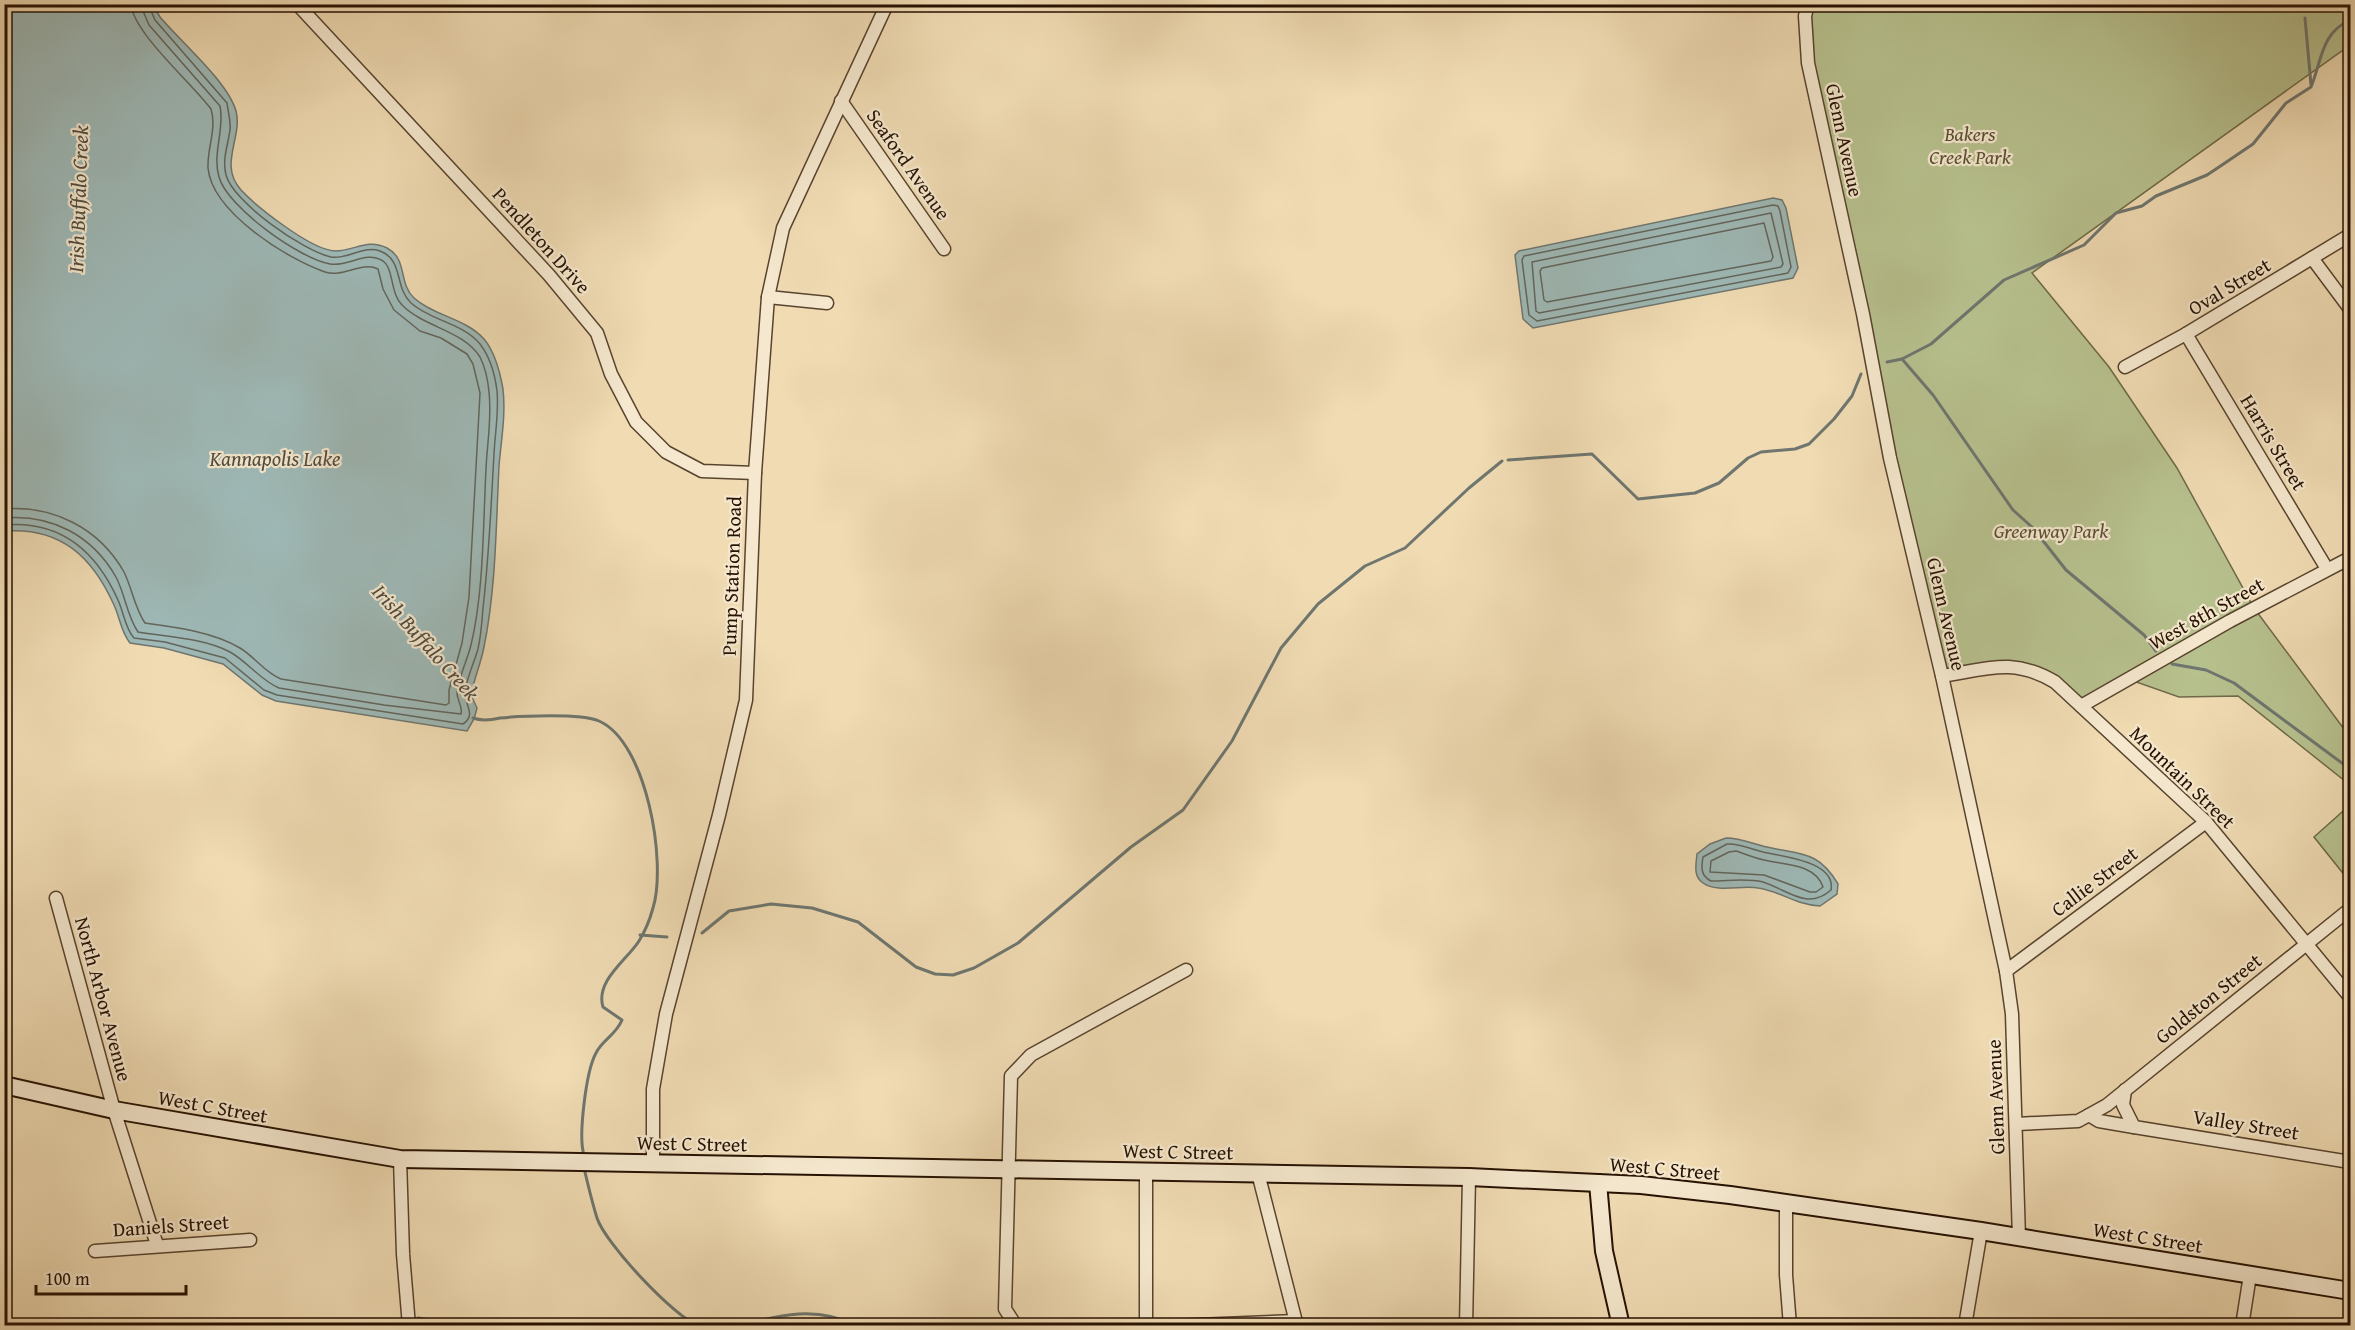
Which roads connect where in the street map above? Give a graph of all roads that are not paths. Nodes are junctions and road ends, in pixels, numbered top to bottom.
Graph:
1 (297, 4) edge
2 (887, 4) edge
3 (1809, 4) edge
4 (841, 102) junction
5 (2350, 235) edge
6 (944, 249) dead end
7 (2312, 258) junction
8 (768, 297) junction
9 (827, 303) dead end
10 (2350, 309) edge
11 (2186, 334) junction
12 (2125, 367) dead end
13 (755, 473) junction
14 (2350, 558) edge
15 (2327, 569) junction
16 (1942, 676) junction
17 (2081, 706) junction
18 (2206, 822) junction
19 (56, 898) dead end
20 (2350, 909) edge
21 (2308, 943) junction
22 (1186, 970) dead end
23 (2006, 971) junction
24 (2350, 997) edge
25 (4, 1085) edge
26 (2125, 1090) junction
27 (114, 1110) junction
28 (2089, 1116) junction
29 (2016, 1125) junction
30 (2134, 1126) junction
31 (400, 1159) junction
32 (2350, 1162) edge
33 (653, 1163) junction
34 (1010, 1170) junction
35 (1146, 1171) junction
36 (1258, 1173) junction
37 (1469, 1177) junction
38 (1598, 1183) junction
39 (1786, 1203) junction
40 (1981, 1231) junction
41 (2019, 1238) junction
42 (250, 1239) dead end
43 (157, 1245) junction
44 (95, 1251) dead end
45 (2250, 1275) junction
46 (2350, 1291) edge
47 (1296, 1323) edge
48 (409, 1326) edge
49 (1016, 1326) edge
50 (1146, 1326) edge
51 (1172, 1326) edge
52 (1466, 1326) edge
53 (1621, 1326) edge
54 (1790, 1326) edge
55 (1965, 1326) edge
56 (2242, 1326) edge

1 - 13 street, Pendleton Drive
2 - 4 street, Pump Station Road
3 - 16 street, Glenn Avenue
4 - 6 street, Seaford Avenue
4 - 8 street, Pump Station Road
5 - 7 street, Oval Street
7 - 10 street
7 - 11 street, Oval Street
8 - 9 street
8 - 13 street, Pump Station Road
11 - 12 street, Oval Street
11 - 15 street, Harris Street
13 - 33 street, Pump Station Road
14 - 15 street, West 8th Street
15 - 17 street, West 8th Street
16 - 17 street, Mountain Street
16 - 23 street, Glenn Avenue
17 - 18 street, Mountain Street
18 - 21 street, Mountain Street
18 - 23 street, Callie Street
19 - 27 street, North Arbor Avenue
20 - 21 street, Goldston Street
21 - 24 street, Mountain Street
21 - 26 street, Goldston Street
22 - 34 street
23 - 29 street, Glenn Avenue
25 - 27 main road, West C Street
26 - 28 street, Goldston Street
26 - 30 street
27 - 31 main road, West C Street
27 - 43 street, North Arbor Avenue
28 - 29 street, Valley Street
28 - 30 street, Valley Street
29 - 41 street, Glenn Avenue
30 - 32 street, Valley Street
31 - 33 main road, West C Street
31 - 48 street
33 - 34 main road, West C Street
34 - 35 main road, West C Street
34 - 49 street
35 - 36 main road, West C Street
35 - 50 street
36 - 37 main road, West C Street
36 - 47 street
37 - 38 main road, West C Street
37 - 52 street
38 - 39 main road, West C Street
38 - 53 main road
39 - 40 main road, West C Street
39 - 54 street
40 - 41 main road, West C Street
40 - 55 street
41 - 45 main road, West C Street
42 - 43 street, Daniels Street
43 - 44 street, Daniels Street
45 - 46 main road, West C Street
45 - 56 street
47 - 51 street

